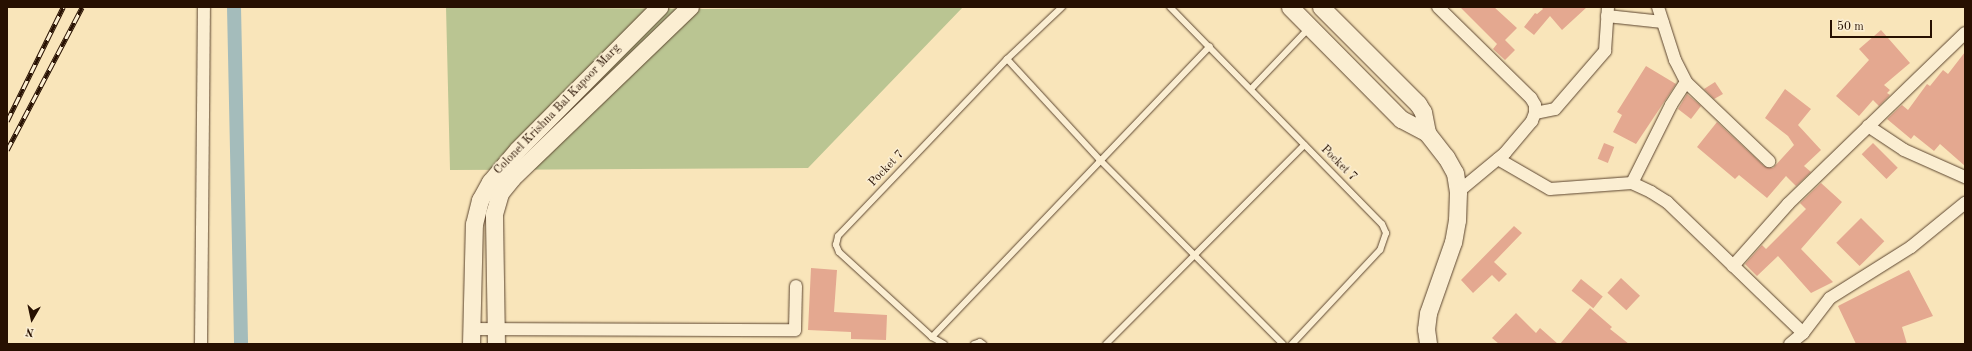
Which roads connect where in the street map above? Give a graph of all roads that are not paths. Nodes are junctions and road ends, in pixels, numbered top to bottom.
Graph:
1 (204, 7) edge
2 (659, 7) edge
3 (690, 7) edge
4 (1062, 7) edge
5 (1170, 7) edge
6 (1290, 7) edge
7 (1321, 7) edge
8 (1658, 7) edge
9 (1441, 8) edge
10 (1608, 11) edge
11 (1663, 22) junction
12 (1310, 27) junction
13 (1965, 33) edge
14 (1210, 46) junction
15 (1006, 59) junction
16 (1686, 82) junction
17 (1251, 89) junction
18 (1536, 113) junction
19 (1868, 126) junction
20 (1427, 133) junction
21 (1304, 145) junction
22 (1099, 159) junction
23 (1498, 159) junction
24 (1769, 161) dead end
25 (1965, 177) edge
26 (1632, 183) junction
27 (1458, 192) junction
28 (1965, 203) edge
29 (1194, 254) junction
30 (1733, 266) junction
31 (796, 286) dead end
32 (1803, 333) junction
33 (471, 336) edge
34 (496, 336) edge
35 (932, 337) junction
36 (201, 344) edge
37 (944, 344) edge
38 (974, 344) edge
39 (983, 344) edge
40 (1106, 344) edge
41 (1283, 344) edge
42 (1292, 344) edge
43 (1428, 344) edge
44 (1790, 344) edge

1 - 36 street
2 - 33 street, Colonel Krishna Bal Kapoor Marg
3 - 34 street
4 - 15 lane, Pocket 7
5 - 14 lane, Pocket 7
6 - 12 street
7 - 20 street
8 - 11 street
9 - 18 street
10 - 11 street
10 - 18 street
11 - 16 street
12 - 17 lane
12 - 20 street
13 - 19 street
14 - 17 lane, Pocket 7
14 - 22 lane
15 - 22 lane
15 - 35 lane, Pocket 7
16 - 24 street
16 - 26 street
17 - 21 lane, Pocket 7
18 - 23 street
19 - 25 street
19 - 30 street
20 - 27 street
21 - 29 lane
21 - 42 lane, Pocket 7
22 - 29 lane
22 - 35 lane
23 - 26 street
23 - 27 street
26 - 30 street
27 - 43 street
28 - 32 street
29 - 40 lane
29 - 41 lane
30 - 32 street
31 - 34 street
32 - 44 street
33 - 34 street
35 - 37 lane, Pocket 7
38 - 39 lane

